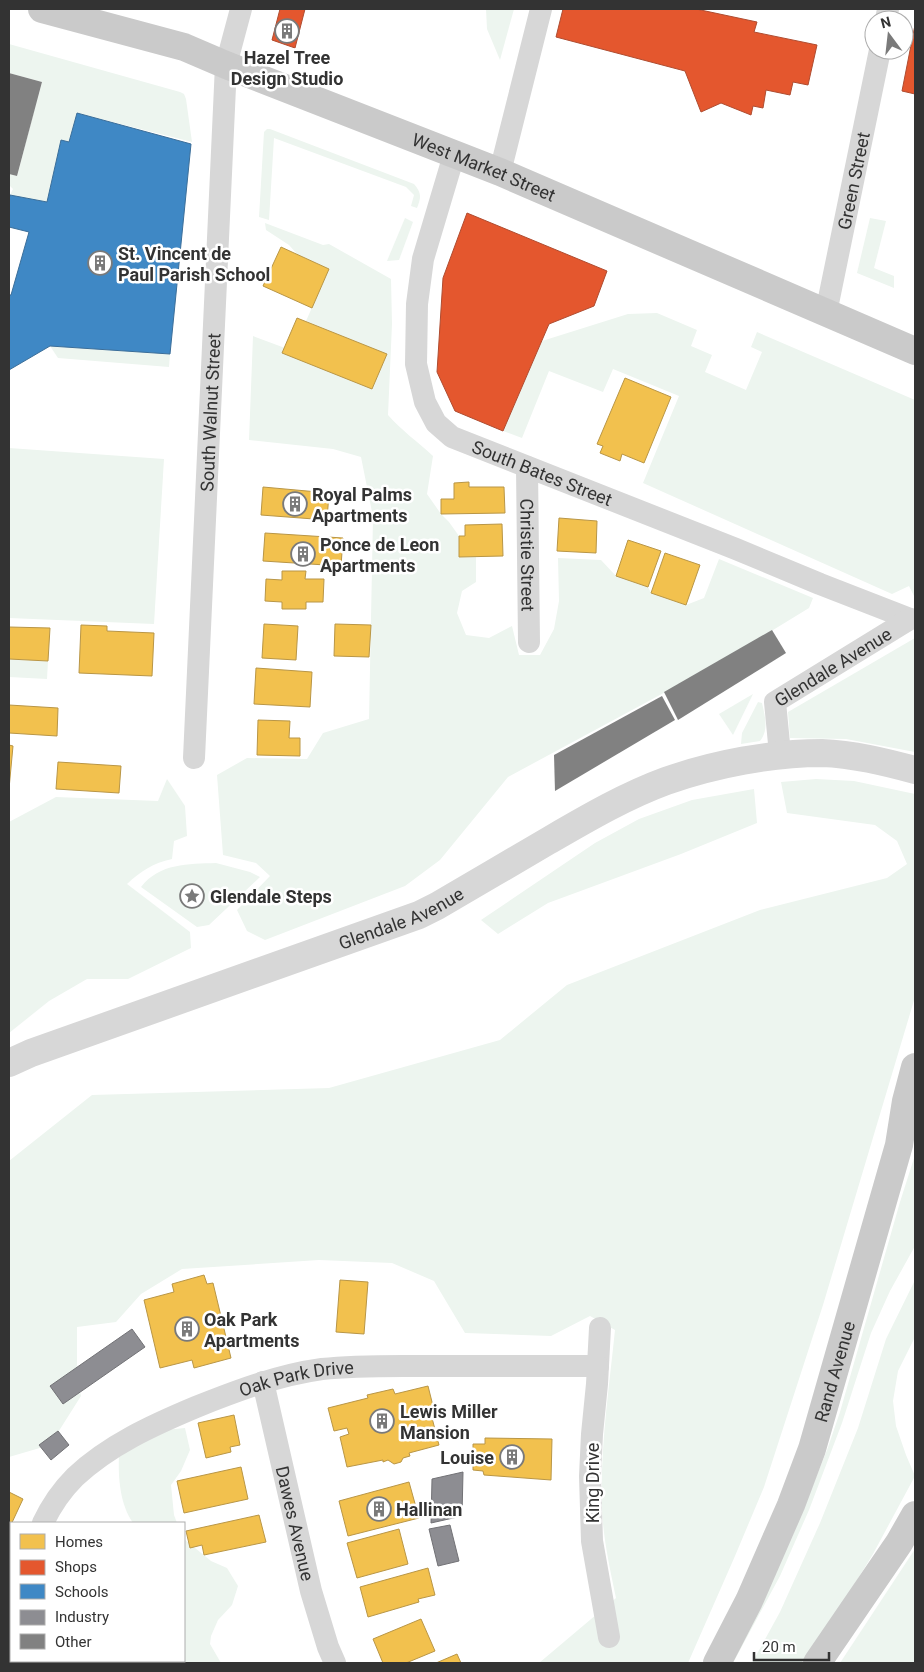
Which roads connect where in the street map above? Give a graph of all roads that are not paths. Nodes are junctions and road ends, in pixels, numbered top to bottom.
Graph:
1 (42, 9) edge
2 (241, 9) edge
3 (542, 9) edge
4 (878, 60) edge
5 (226, 65) junction
6 (454, 155) junction
7 (500, 172) junction
8 (826, 313) junction
9 (915, 351) edge
10 (527, 467) junction
11 (910, 620) joint
12 (529, 642) dead end
13 (780, 754) junction
14 (194, 758) dead end
15 (915, 770) edge
16 (9, 1063) edge
17 (915, 1067) edge
18 (915, 1118) edge
19 (900, 1145) junction
20 (600, 1328) dead end
21 (598, 1366) junction
22 (263, 1382) junction
23 (915, 1515) edge
24 (43, 1522) edge
25 (609, 1637) dead end
26 (335, 1663) edge
27 (717, 1663) edge
28 (817, 1663) edge

1 - 5 main road, West Market Street
2 - 5 street, South Walnut Street
3 - 7 street
4 - 8 street, Green Street
5 - 6 main road, West Market Street
5 - 14 street, South Walnut Street
6 - 7 main road, West Market Street
6 - 10 street, South Bates Street
7 - 8 main road, West Market Street
8 - 9 main road, West Market Street
10 - 11 street, South Bates Street
10 - 12 street, Christie Street
11 - 13 street, Glendale Avenue
13 - 15 street, Glendale Avenue
13 - 16 street, Glendale Avenue
17 - 19 main road, Rand Avenue
18 - 19 main road
19 - 27 main road, Rand Avenue
20 - 21 street, King Drive
21 - 22 street, Oak Park Drive
21 - 25 street, King Drive
22 - 24 street, Oak Park Drive
22 - 26 street, Dawes Avenue
23 - 28 main road

